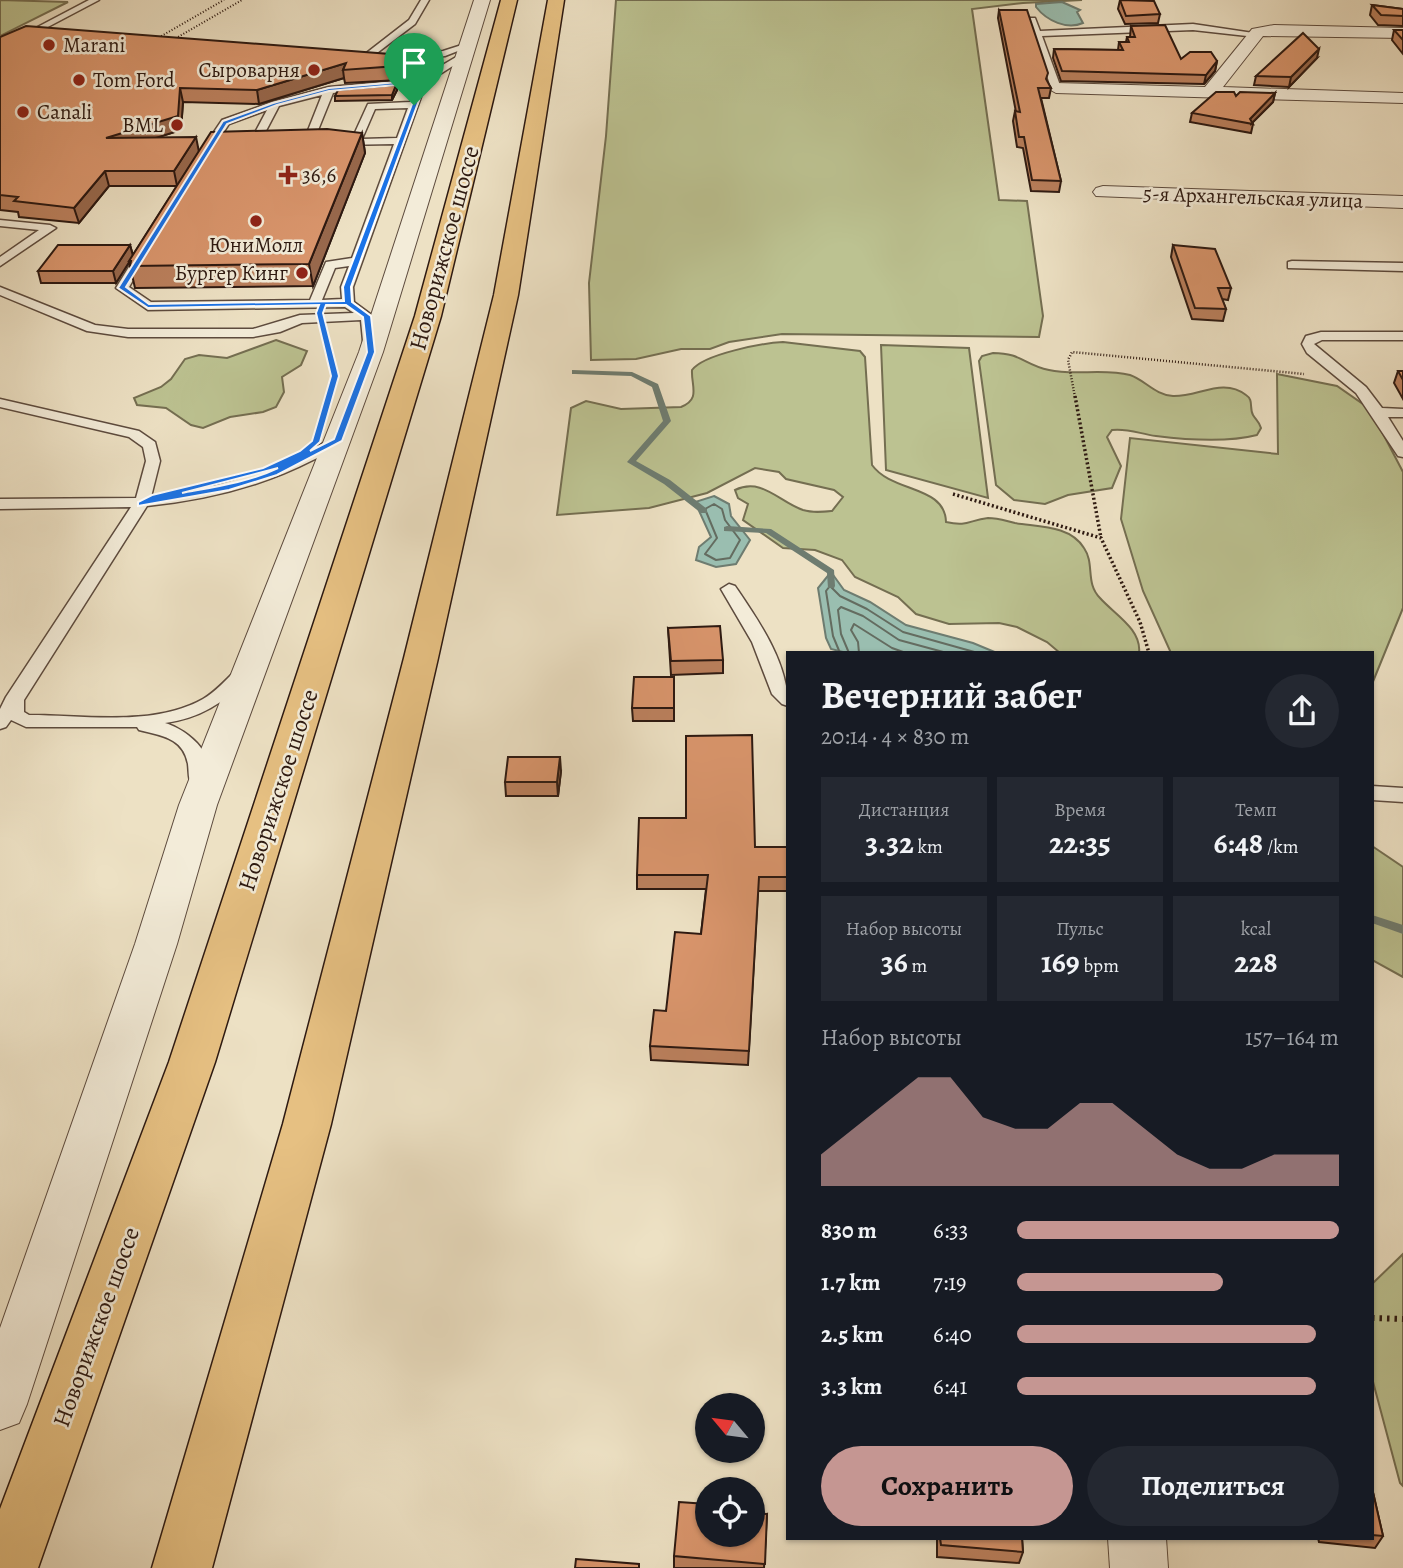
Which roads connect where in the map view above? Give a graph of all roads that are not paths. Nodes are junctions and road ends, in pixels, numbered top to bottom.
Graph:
1 (95, 0) edge
2 (425, 0) edge
3 (482, 0) edge
4 (509, 0) edge
5 (556, 0) edge
6 (1032, 20) edge
7 (34, 31) junction
8 (1403, 33) edge
9 (67, 34) edge
10 (1037, 34) junction
11 (1256, 34) junction
12 (23, 35) edge
13 (467, 49) junction
14 (351, 57) edge
15 (364, 58) junction
16 (381, 59) junction
17 (423, 81) junction
18 (1056, 88) joint
19 (329, 90) junction
20 (1209, 93) junction
21 (1403, 98) edge
22 (275, 104) junction
23 (414, 105) junction
24 (401, 141) junction
25 (320, 142) edge
26 (332, 142) edge
27 (356, 142) junction
28 (294, 143) edge
29 (308, 143) junction
30 (267, 144) edge
31 (195, 169) edge
32 (1102, 192) dead end
33 (1403, 202) edge
34 (0, 223) edge
35 (151, 240) edge
36 (356, 261) junction
37 (0, 262) edge
38 (1292, 265) dead end
39 (1403, 267) edge
40 (0, 291) edge
41 (315, 303) junction
42 (348, 303) junction
43 (367, 316) junction
44 (1403, 336) edge
45 (371, 352) junction
46 (0, 404) edge
47 (1378, 412) junction
48 (1403, 413) edge
49 (338, 441) junction
50 (1403, 453) edge
51 (0, 504) edge
52 (141, 504) junction
53 (729, 589) dead end
54 (253, 663) junction
55 (15, 697) junction
56 (786, 698) edge
57 (0, 723) edge
58 (0, 736) edge
59 (1374, 793) edge
60 (1403, 795) edge
61 (198, 805) junction
62 (0, 1404) edge
63 (1137, 1540) edge
64 (8, 1568) edge
65 (182, 1568) edge
66 (1139, 1568) edge

1 - 7 lane
2 - 15 lane
3 - 13 street
4 - 64 highway, Новорижское шоссе
5 - 65 highway
6 - 10 lane
7 - 9 lane
7 - 12 lane
8 - 11 street
10 - 11 lane
10 - 18 lane
11 - 20 street
13 - 16 lane
13 - 17 lane
13 - 45 street
14 - 15 lane
15 - 16 lane
16 - 17 lane
17 - 19 lane
17 - 23 lane
18 - 20 street
19 - 22 lane
19 - 29 lane
20 - 21 street
22 - 30 lane
22 - 31 lane
23 - 24 lane
23 - 27 lane
24 - 27 lane
24 - 36 lane
25 - 29 lane
26 - 27 lane
28 - 29 lane
32 - 33 street, 5-я Архангельская улица
34 - 37 lane
35 - 41 lane
36 - 41 lane
36 - 42 lane
38 - 39 lane
40 - 43 lane
41 - 42 lane
42 - 43 lane
43 - 45 lane
44 - 47 lane
45 - 49 street
46 - 52 lane
47 - 48 lane
47 - 50 lane
49 - 52 lane
49 - 54 street
51 - 52 lane
52 - 55 lane
53 - 56 lane
54 - 55 lane
54 - 61 street
55 - 57 lane
58 - 61 lane
59 - 60 lane
61 - 62 street
63 - 66 street

